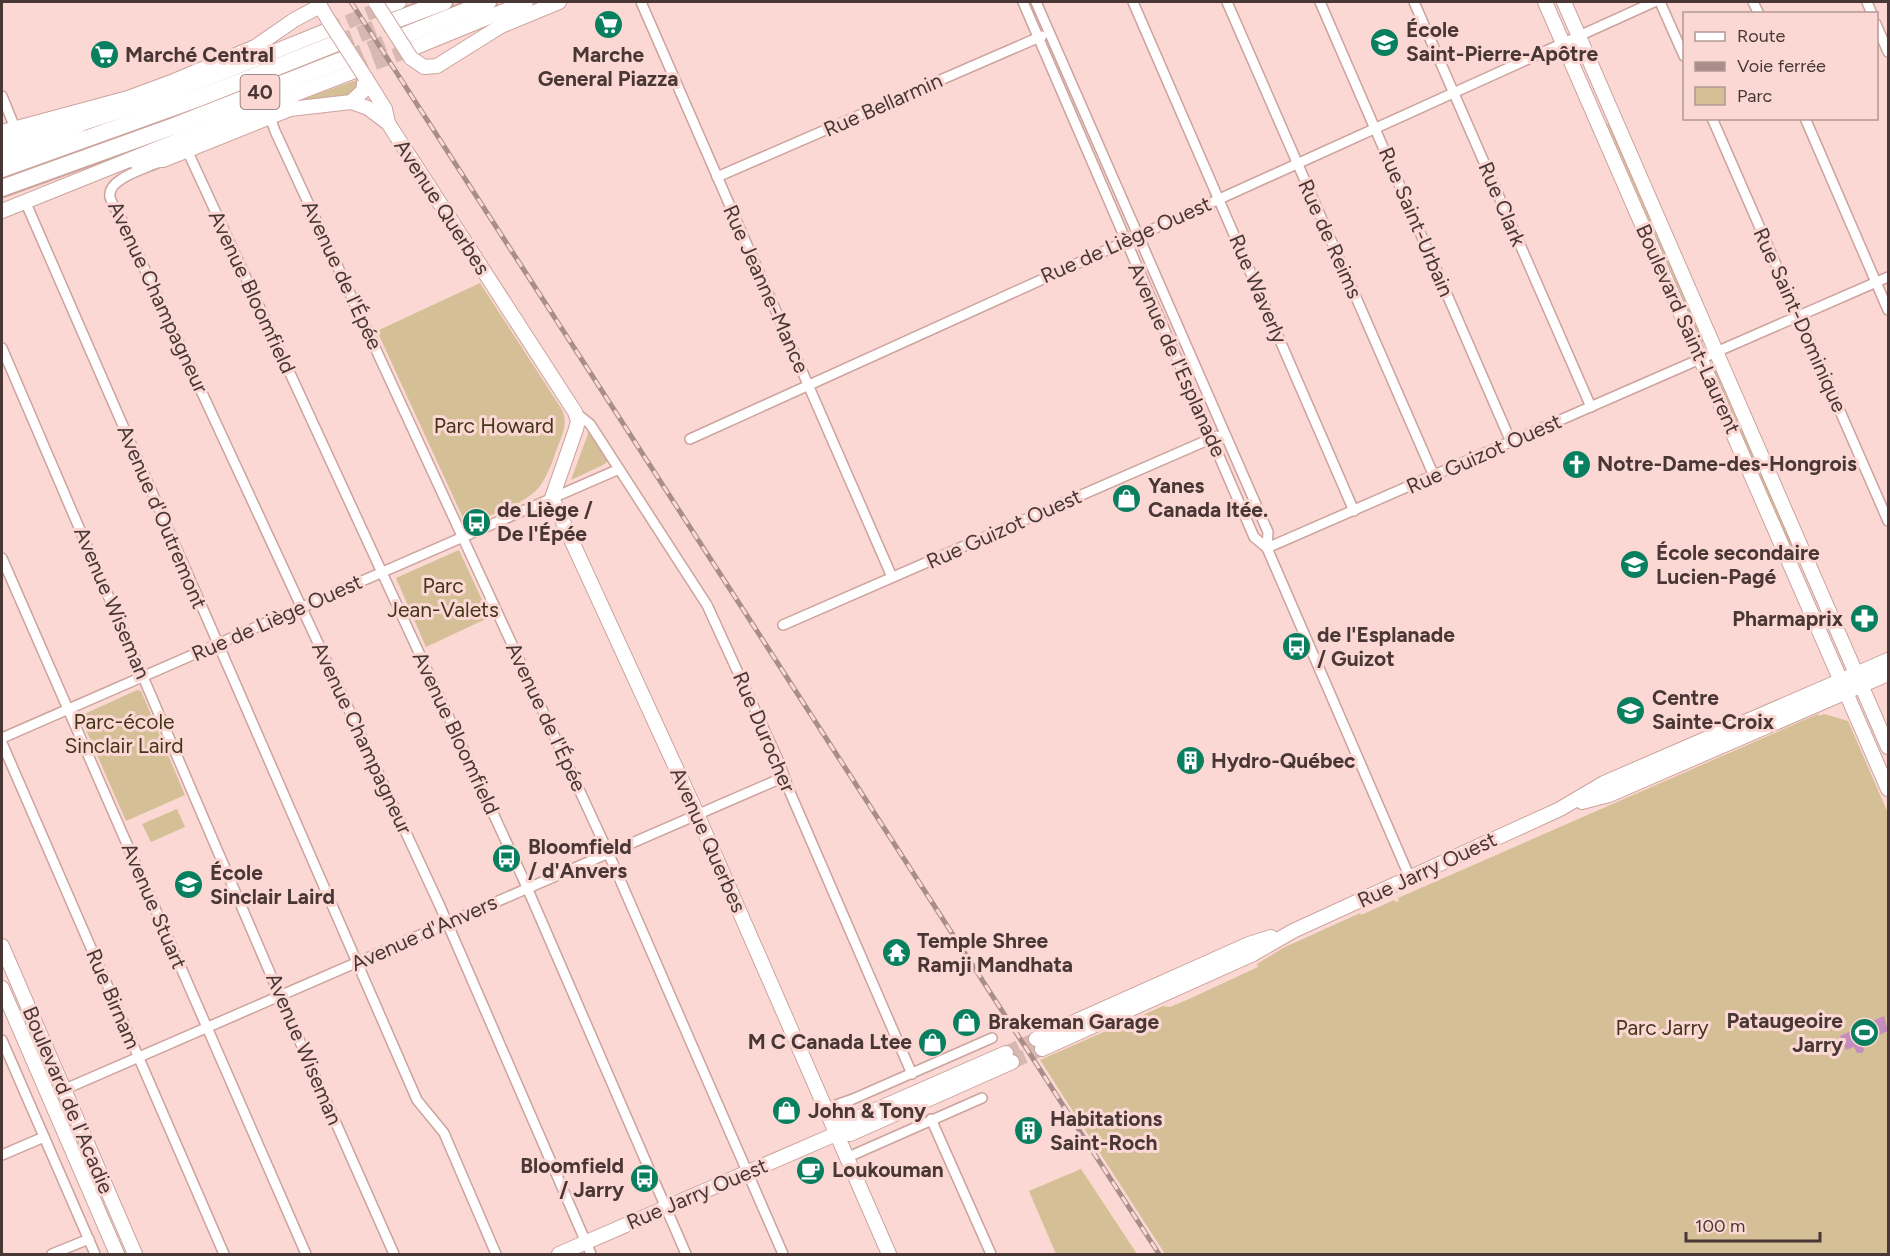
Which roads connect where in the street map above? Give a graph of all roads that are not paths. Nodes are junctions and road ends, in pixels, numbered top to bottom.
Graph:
1 (399, 2) edge
2 (444, 2) edge
3 (488, 2) edge
4 (526, 2) edge
5 (559, 2) edge
6 (641, 2) edge
7 (1023, 2) edge
8 (1036, 2) edge
9 (1133, 2) edge
10 (1227, 2) edge
11 (1320, 2) edge
12 (1414, 2) edge
13 (1545, 2) edge
14 (1564, 2) edge
15 (1654, 2) edge
16 (1660, 2) edge
17 (316, 4) edge
18 (382, 8) edge
19 (1878, 28) edge
20 (332, 32) junction
21 (1050, 33) junction
22 (1579, 35) junction
23 (1038, 38) junction
24 (1563, 42) junction
25 (408, 48) junction
26 (1888, 51) edge
27 (1683, 54) edge
28 (356, 69) junction
29 (1453, 92) junction
30 (2, 96) edge
31 (351, 102) junction
32 (270, 117) junction
33 (1713, 120) edge
34 (1806, 120) edge
35 (388, 123) junction
36 (80, 124) junction
37 (6, 127) edge
38 (1375, 127) junction
39 (2, 145) edge
40 (187, 150) junction
41 (2, 159) edge
42 (163, 160) junction
43 (123, 162) junction
44 (1297, 162) junction
45 (2, 169) edge
46 (717, 177) junction
47 (2, 188) edge
48 (1219, 198) junction
49 (25, 201) junction
50 (3, 210) edge
51 (1138, 235) junction
52 (1125, 240) junction
53 (1888, 277) edge
54 (1876, 283) junction
55 (1888, 310) edge
56 (1799, 317) junction
57 (2, 348) edge
58 (1717, 352) junction
59 (1701, 359) junction
60 (808, 385) junction
61 (1590, 407) junction
62 (576, 419) junction
63 (1224, 433) junction
64 (1211, 438) junction
65 (690, 439) dead end
66 (1511, 442) junction
67 (619, 469) junction
68 (1434, 476) junction
69 (552, 498) junction
70 (1354, 511) junction
71 (1888, 521) edge
72 (463, 536) junction
73 (1267, 548) junction
74 (2, 558) edge
75 (382, 572) junction
76 (892, 577) junction
77 (302, 607) junction
78 (783, 625) dead end
79 (217, 644) junction
80 (1888, 660) edge
81 (1888, 674) edge
82 (143, 676) junction
83 (1859, 679) junction
84 (1843, 686) junction
85 (68, 709) junction
86 (2, 738) edge
87 (2, 743) edge
88 (1888, 747) edge
89 (784, 777) junction
90 (1888, 789) edge
91 (697, 814) junction
92 (609, 853) junction
93 (1410, 878) junction
94 (527, 888) junction
95 (447, 923) junction
96 (2, 946) edge
97 (356, 962) junction
98 (2, 988) edge
99 (281, 996) junction
100 (207, 1027) junction
101 (992, 1038) dead end
102 (2, 1040) edge
103 (1039, 1044) tunnel mouth
104 (138, 1057) junction
105 (1009, 1058) tunnel mouth
106 (912, 1074) junction
107 (63, 1090) junction
108 (982, 1098) dead end
109 (825, 1109) junction
110 (931, 1119) junction
111 (836, 1134) junction
112 (44, 1137) junction
113 (2, 1155) edge
114 (846, 1158) junction
115 (747, 1173) junction
116 (665, 1208) junction
117 (88, 1239) junction
118 (588, 1249) edge
119 (52, 1254) edge
120 (95, 1254) edge
121 (117, 1254) edge
122 (135, 1254) edge
123 (224, 1254) edge
124 (306, 1254) edge
125 (394, 1254) edge
126 (496, 1254) edge
127 (559, 1254) edge
128 (686, 1254) edge
129 (783, 1254) edge
130 (889, 1254) edge
131 (991, 1254) edge

1 - 18 main road
2 - 18 highway
3 - 25 highway
4 - 25 main road
5 - 25 main road
6 - 46 street, Rue Jeanne-Mance
7 - 23 street, Avenue de l'Esplanade
8 - 21 street, Avenue de l'Esplanade
9 - 48 street, Rue Waverly
10 - 44 street, Rue de Reims
11 - 38 street, Rue Saint-Urbain
12 - 29 street, Rue Clark
13 - 24 main road, Boulevard Saint-Laurent
14 - 22 main road, Boulevard Saint-Laurent
15 - 22 street, Rue de Liège Ouest
16 - 27 street
17 - 20 main road, Avenue Querbes
17 - 37 main road
18 - 25 main road, bridge
19 - 26 street
20 - 28 main road, Avenue Querbes, bridge
20 - 36 main road
20 - 45 highway, 40
21 - 23 street, Rue Bellarmin
21 - 51 street, Avenue de l'Esplanade
22 - 24 street, Rue de Liège Ouest
22 - 58 main road, Boulevard Saint-Laurent
23 - 46 street, Rue Bellarmin
23 - 52 street, Avenue de l'Esplanade
24 - 29 street, Rue de Liège Ouest
24 - 59 main road, Boulevard Saint-Laurent
28 - 31 main road
28 - 35 main road, Avenue Querbes
28 - 43 main road
28 - 47 highway, 40
29 - 38 street, Rue de Liège Ouest
29 - 61 street, Rue Clark
30 - 37 street
31 - 32 main road
31 - 35 main road
32 - 40 main road
32 - 72 street, Avenue de l'Épée
33 - 56 street, Rue Saint-Dominique
34 - 54 street
35 - 62 main road, Avenue Querbes
36 - 39 main road
36 - 41 highway
38 - 44 street, Rue de Liège Ouest
38 - 66 street, Rue Saint-Urbain
40 - 42 main road
40 - 75 street, Avenue Bloomfield
42 - 43 main road
42 - 77 street, Avenue Champagneur
43 - 49 main road
44 - 48 street, Rue de Liège Ouest
44 - 68 street, Rue de Reims
46 - 60 street, Rue Jeanne-Mance
48 - 51 street, Rue de Liège Ouest
48 - 70 street, Rue Waverly
49 - 50 main road
49 - 79 street, Avenue d'Outremont
51 - 52 street, Rue de Liège Ouest
51 - 63 street, Avenue de l'Esplanade
52 - 60 street, Rue de Liège Ouest
52 - 64 street, Avenue de l'Esplanade
53 - 54 street, Rue Guizot Ouest
54 - 55 street
54 - 56 street, Rue Guizot Ouest
56 - 58 street, Rue Guizot Ouest
56 - 71 street, Rue Saint-Dominique
57 - 82 street, Avenue Wiseman
58 - 59 street, Rue Guizot Ouest
58 - 83 main road, Boulevard Saint-Laurent
59 - 61 street, Rue Guizot Ouest
59 - 84 main road, Boulevard Saint-Laurent
60 - 65 street, Rue de Liège Ouest
60 - 76 street, Rue Jeanne-Mance
61 - 66 street, Rue Guizot Ouest
62 - 67 street, Rue Durocher
62 - 69 main road
63 - 64 street, Rue Guizot Ouest
63 - 73 street, Avenue de l'Esplanade
64 - 73 street, Avenue de l'Esplanade
64 - 76 street, Rue Guizot Ouest
66 - 68 street, Rue Guizot Ouest
67 - 69 street, Rue de Liège Ouest
67 - 89 street, Rue Durocher
68 - 70 street, Rue Guizot Ouest
69 - 72 street, Rue de Liège Ouest
69 - 91 main road, Avenue Querbes
70 - 73 street, Rue Guizot Ouest
72 - 75 street, Rue de Liège Ouest
72 - 92 street, Avenue de l'Épée
73 - 93 street, Avenue de l'Esplanade
74 - 85 street, Avenue Stuart
75 - 77 street, Rue de Liège Ouest
75 - 94 street, Avenue Bloomfield
76 - 78 street, Rue Guizot Ouest
77 - 79 street, Rue de Liège Ouest
77 - 95 street, Avenue Champagneur
79 - 82 street, Rue de Liège Ouest
79 - 97 street, Avenue d'Outremont
80 - 83 main road
81 - 83 main road
82 - 85 street, Rue de Liège Ouest
82 - 99 street, Avenue Wiseman
83 - 84 main road, Rue Jarry Ouest
83 - 88 main road, Boulevard Saint-Laurent
84 - 90 main road, Boulevard Saint-Laurent
84 - 93 main road, Rue Jarry Ouest
85 - 86 street, Rue de Liège Ouest
85 - 100 street, Avenue Stuart
87 - 104 street, Rue Birnam
89 - 91 street, Avenue d'Anvers
89 - 106 street, Rue Durocher
91 - 92 street, Avenue d'Anvers
91 - 109 main road, Avenue Querbes
92 - 94 street, Avenue d'Anvers
92 - 115 street, Avenue de l'Épée
93 - 103 main road, Rue Jarry Ouest
94 - 95 street, Avenue d'Anvers
94 - 116 street, Avenue Bloomfield
95 - 97 street, Avenue d'Anvers
95 - 118 street, Avenue Champagneur
96 - 107 main road, Boulevard de l'Acadie
97 - 99 street, Avenue d'Anvers
97 - 126 street, Avenue d'Outremont
98 - 121 main road, Boulevard de l'Acadie
99 - 100 street, Avenue d'Anvers
99 - 125 street, Avenue Wiseman
100 - 104 street, Avenue d'Anvers
100 - 124 street, Avenue Stuart
101 - 106 street
102 - 112 street
104 - 107 street, Avenue d'Anvers
104 - 123 street, Rue Birnam
105 - 111 main road, Rue Jarry Ouest
106 - 109 street
107 - 122 main road, Boulevard de l'Acadie
108 - 110 street
109 - 111 main road, Avenue Querbes
110 - 114 street
110 - 131 street
111 - 114 main road, Avenue Querbes
111 - 115 main road, Rue Jarry Ouest
112 - 113 street
112 - 117 street
114 - 130 main road, Avenue Querbes
115 - 116 main road, Rue Jarry Ouest
115 - 129 street, Avenue de l'Épée
116 - 118 main road, Rue Jarry Ouest
116 - 128 street, Avenue Bloomfield
117 - 119 street
117 - 120 street
118 - 127 main road, Rue Jarry Ouest

